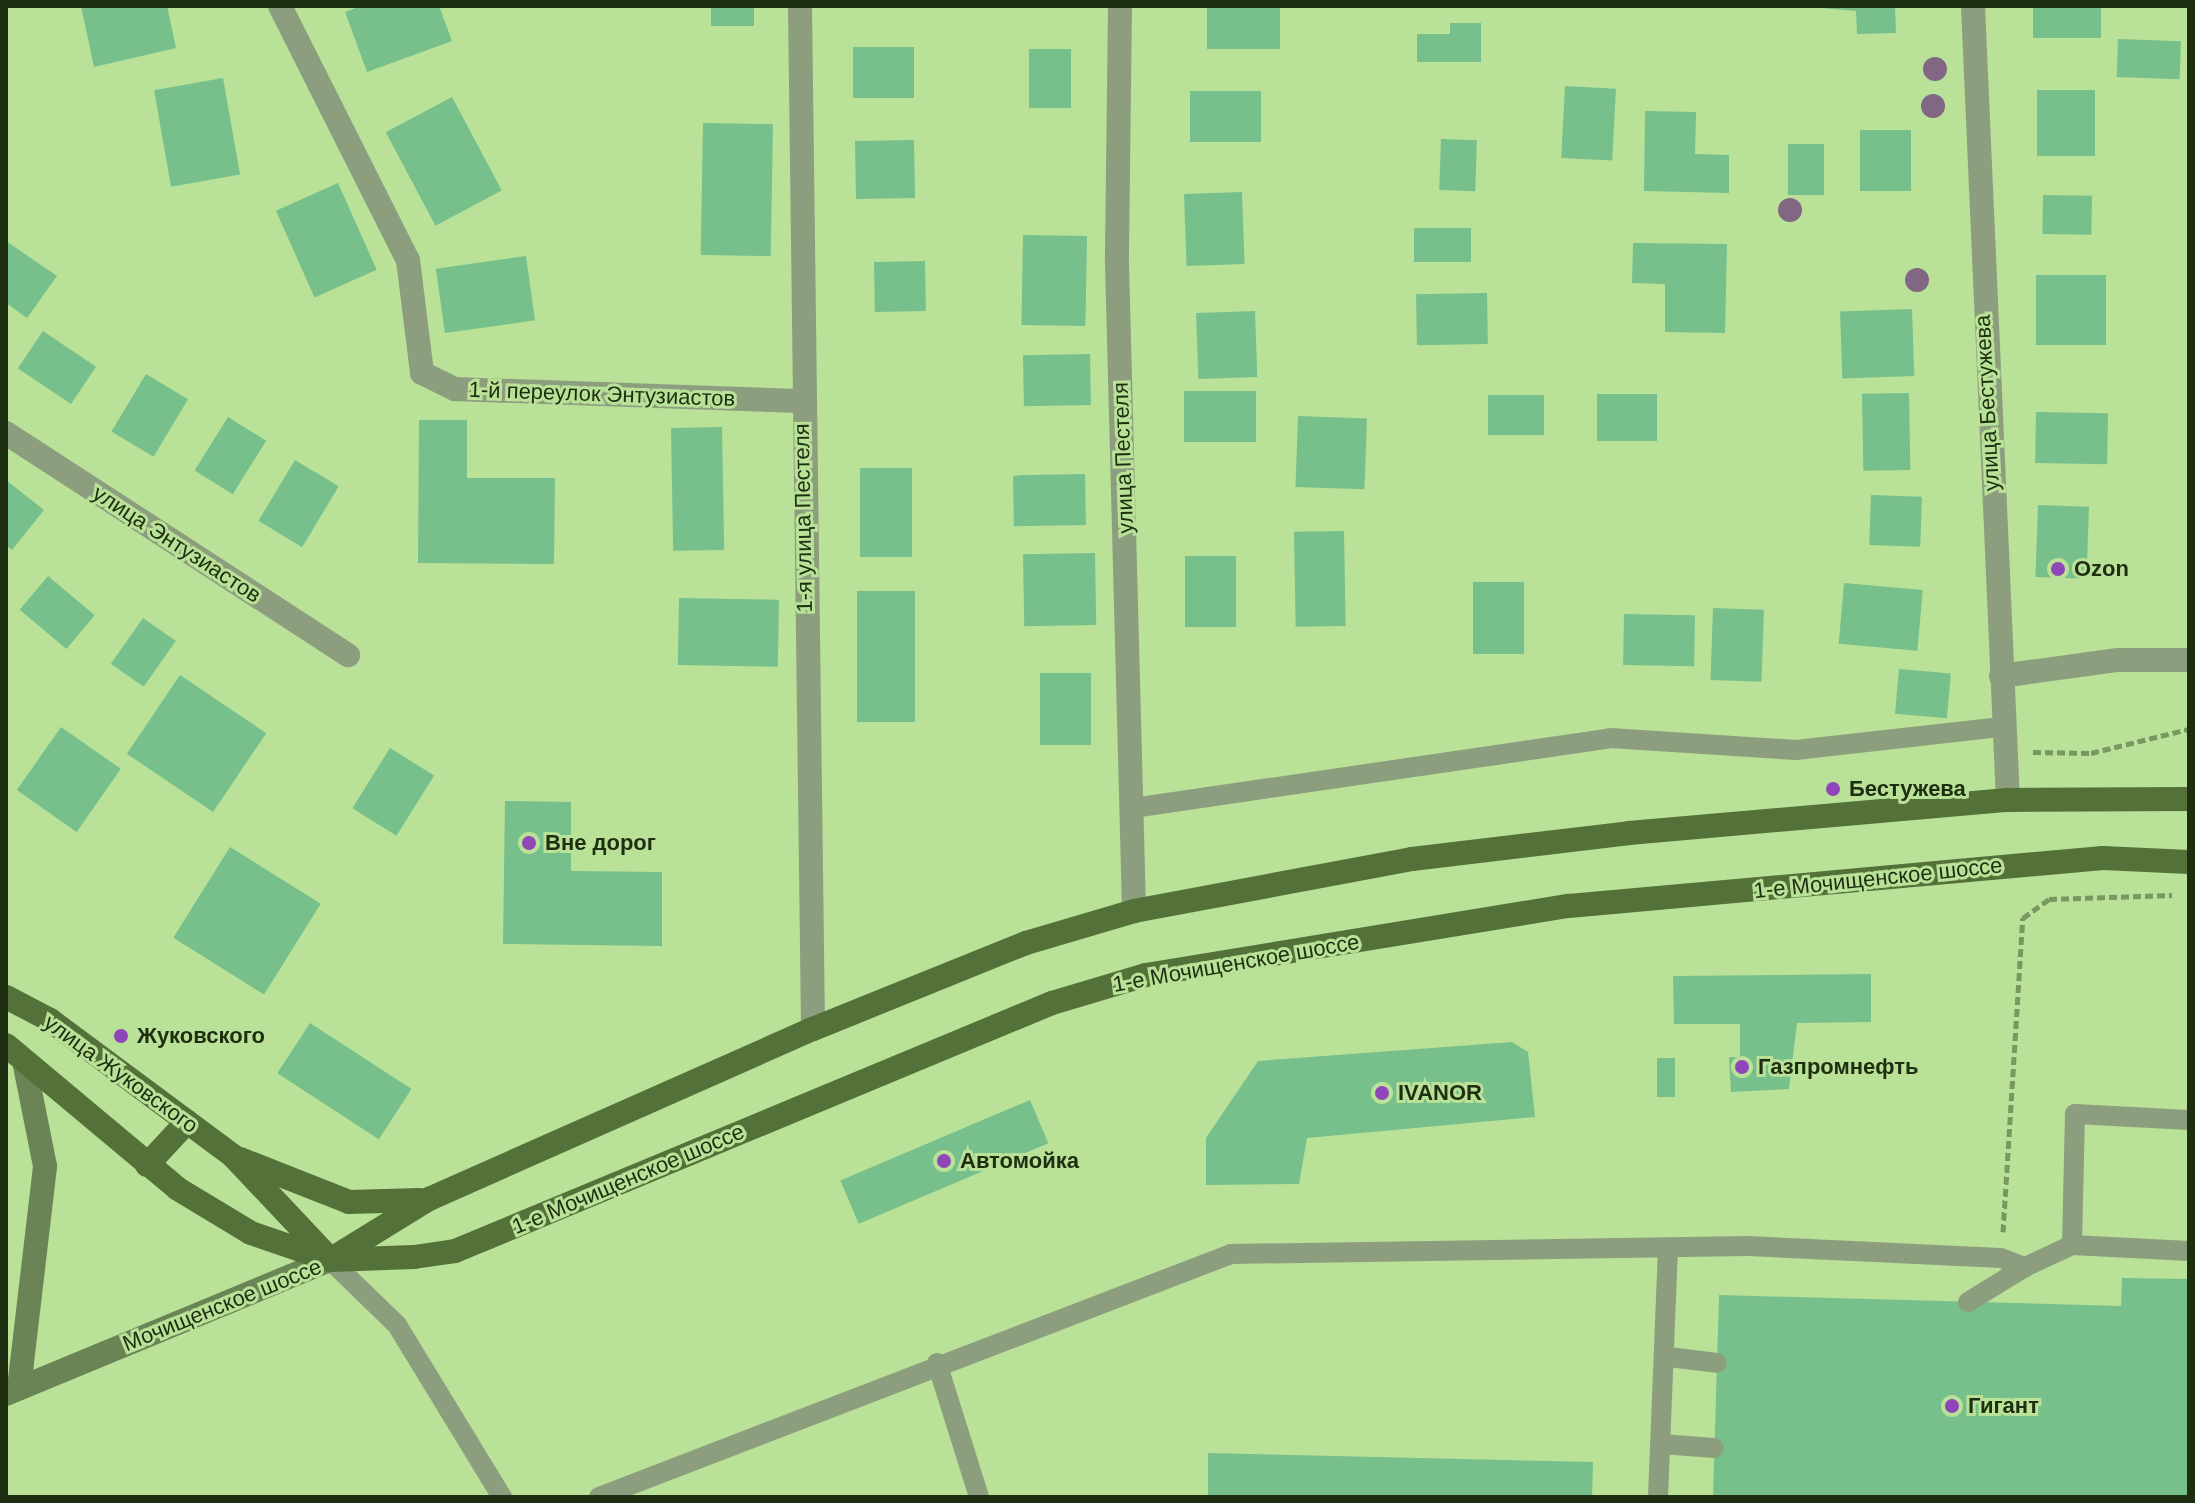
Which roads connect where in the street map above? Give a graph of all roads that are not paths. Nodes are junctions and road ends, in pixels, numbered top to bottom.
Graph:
1 (280, 6) edge
2 (800, 6) edge
3 (1120, 6) edge
4 (1973, 6) edge
5 (800, 401) junction
6 (6, 433) edge
7 (348, 655) dead end
8 (2189, 660) edge
9 (2001, 676) junction
10 (2002, 727) junction
11 (2189, 799) edge
12 (2008, 800) junction
13 (1133, 808) junction
14 (2189, 862) edge
15 (1134, 911) junction
16 (6, 997) edge
17 (813, 1029) junction
18 (6, 1045) edge
19 (25, 1066) junction
20 (2189, 1120) edge
21 (187, 1122) junction
22 (233, 1156) junction
23 (147, 1165) junction
24 (429, 1199) junction
25 (2072, 1245) junction
26 (2189, 1251) edge
27 (1668, 1252) junction
28 (330, 1260) junction
29 (2025, 1267) junction
30 (1968, 1302) dead end
31 (1669, 1357) junction
32 (937, 1363) junction
33 (1717, 1363) dead end
34 (12, 1391) edge
35 (1662, 1444) junction
36 (1714, 1448) dead end
37 (502, 1497) edge
38 (599, 1497) edge
39 (979, 1497) edge
40 (1658, 1497) edge

1 - 5 street, 1-й переулок Энтузиастов
2 - 5 street, 1-я улица Пестеля
3 - 13 street, улица Пестеля
4 - 9 street, улица Бестужева
5 - 17 street, 1-я улица Пестеля
6 - 7 street, улица Энтузиастов
8 - 9 street
9 - 10 street, улица Бестужева
10 - 12 street, улица Бестужева
10 - 13 lane
11 - 12 main road
12 - 15 main road
13 - 15 street, улица Пестеля
14 - 28 main road, 1-е Мочищенское шоссе
15 - 17 main road
16 - 21 main road, улица Жуковского
17 - 24 main road
18 - 19 main road
19 - 23 main road
19 - 34 main road
20 - 25 lane
21 - 22 main road, улица Жуковского
21 - 23 main road
22 - 24 main road
22 - 28 main road
23 - 28 main road
24 - 28 main road, Мочищенское шоссе
25 - 26 lane
25 - 29 lane
27 - 29 lane
27 - 31 lane
27 - 32 lane
28 - 34 main road, Мочищенское шоссе
28 - 37 lane
29 - 30 lane
31 - 33 lane
31 - 35 lane
32 - 38 lane
32 - 39 lane
35 - 36 lane
35 - 40 lane

